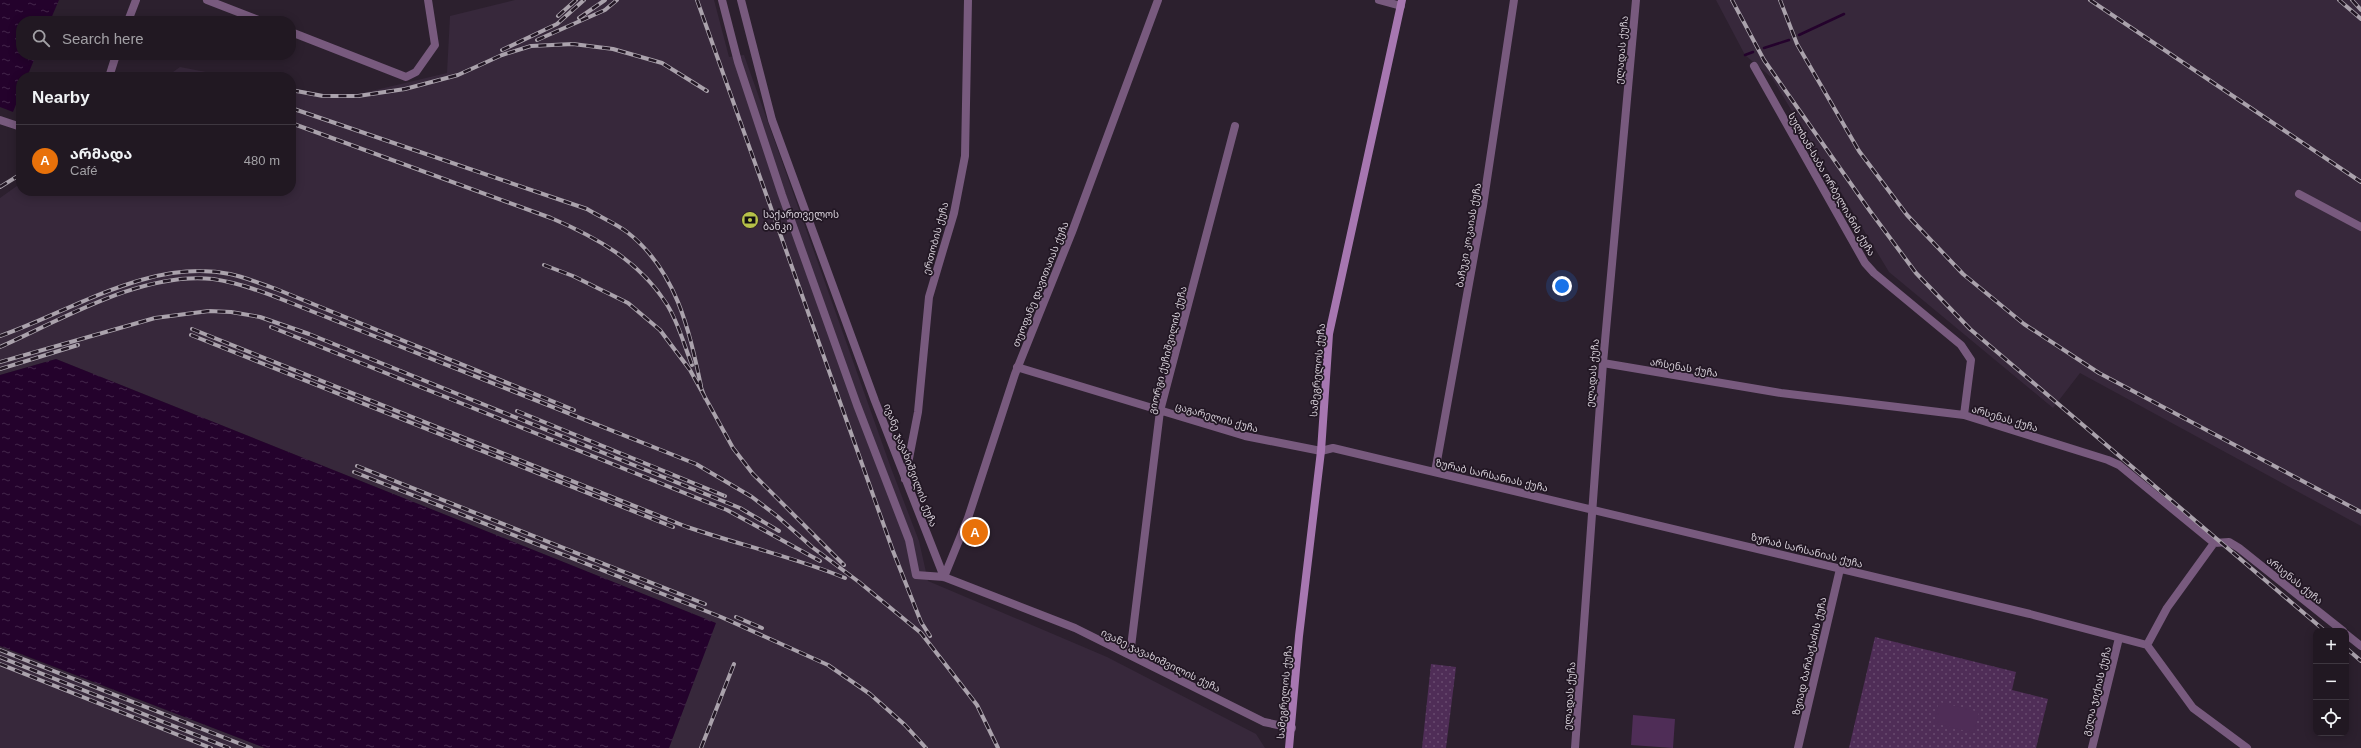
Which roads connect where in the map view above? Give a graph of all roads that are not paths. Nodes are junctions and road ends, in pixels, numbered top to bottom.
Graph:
1 (136, 0) edge
2 (207, 0) edge
3 (428, 0) edge
4 (722, 0) edge
5 (741, 0) edge
6 (968, 0) edge
7 (1158, 0) edge
8 (1379, 0) edge
9 (1514, 0) edge
10 (1636, 0) edge
11 (1402, 3) edge
12 (130, 16) edge
13 (249, 16) edge
14 (296, 34) edge
15 (114, 60) edge
16 (1754, 66) dead end
17 (111, 72) edge
18 (0, 120) edge
19 (16, 125) edge
20 (1235, 126) dead end
21 (2298, 194) dead end
22 (2361, 227) edge
23 (1603, 363) junction
24 (1017, 367) junction
25 (1160, 411) junction
26 (1964, 415) junction
27 (1321, 452) junction
28 (1435, 472) junction
29 (905, 480) junction
30 (1591, 508) junction
31 (2214, 543) junction
32 (1840, 569) junction
33 (944, 577) junction
34 (2339, 628) edge
35 (2349, 636) edge
36 (2119, 638) junction
37 (2147, 645) junction
38 (2361, 646) edge
39 (1130, 655) junction
40 (1292, 728) junction
41 (1289, 748) edge
42 (1575, 748) edge
43 (1798, 748) edge
44 (2092, 748) edge
45 (2247, 748) edge

1 - 12 street
2 - 13 street
3 - 14 street
4 - 33 street
5 - 29 street, ივანე ჯავახიშვილის ქუჩა
6 - 29 street, ერთობის ქუჩა
7 - 24 street, თეოფანე დავითაიას ქუჩა
8 - 11 street
9 - 28 street, ბაჩუკი კოკაიას ქუჩა
10 - 23 street, ელადას ქუჩა
11 - 27 main road, სამეგრელოს ქუჩა
15 - 17 street
16 - 26 street, სულხან-საბა ორბელიანის ქუჩა
18 - 19 street
20 - 25 street, გიორგი ქუჩიშვილის ქუჩა
21 - 22 street
23 - 26 street, არსენას ქუჩა
23 - 30 street, ელადას ქუჩა
24 - 25 street, ცაგარელის ქუჩა
24 - 33 street, თეოფანე დავითაიას ქუჩა
25 - 27 street, ცაგარელის ქუჩა
25 - 39 street, გიორგი ქუჩიშვილის ქუჩა
26 - 31 street, არსენას ქუჩა
27 - 28 street, ზურაბ სარსანიას ქუჩა
27 - 40 main road, სამეგრელოს ქუჩა
28 - 30 street, ზურაბ სარსანიას ქუჩა
29 - 33 street, ივანე ჯავახიშვილის ქუჩა
30 - 32 street, ზურაბ სარსანიას ქუჩა
30 - 42 street, ელადას ქუჩა
31 - 34 street, არსენას ქუჩა
31 - 37 street
32 - 36 street, ზურაბ სარსანიას ქუჩა
32 - 43 street, ზვიად ბარბაქაძის ქუჩა
33 - 39 street, ივანე ჯავახიშვილის ქუჩა
35 - 38 street
36 - 37 street, ზურაბ სარსანიას ქუჩა
36 - 44 street, გელა ჯიქიას ქუჩა
37 - 45 street
39 - 40 street, ივანე ჯავახიშვილის ქუჩა
40 - 41 main road, სამეგრელოს ქუჩა

